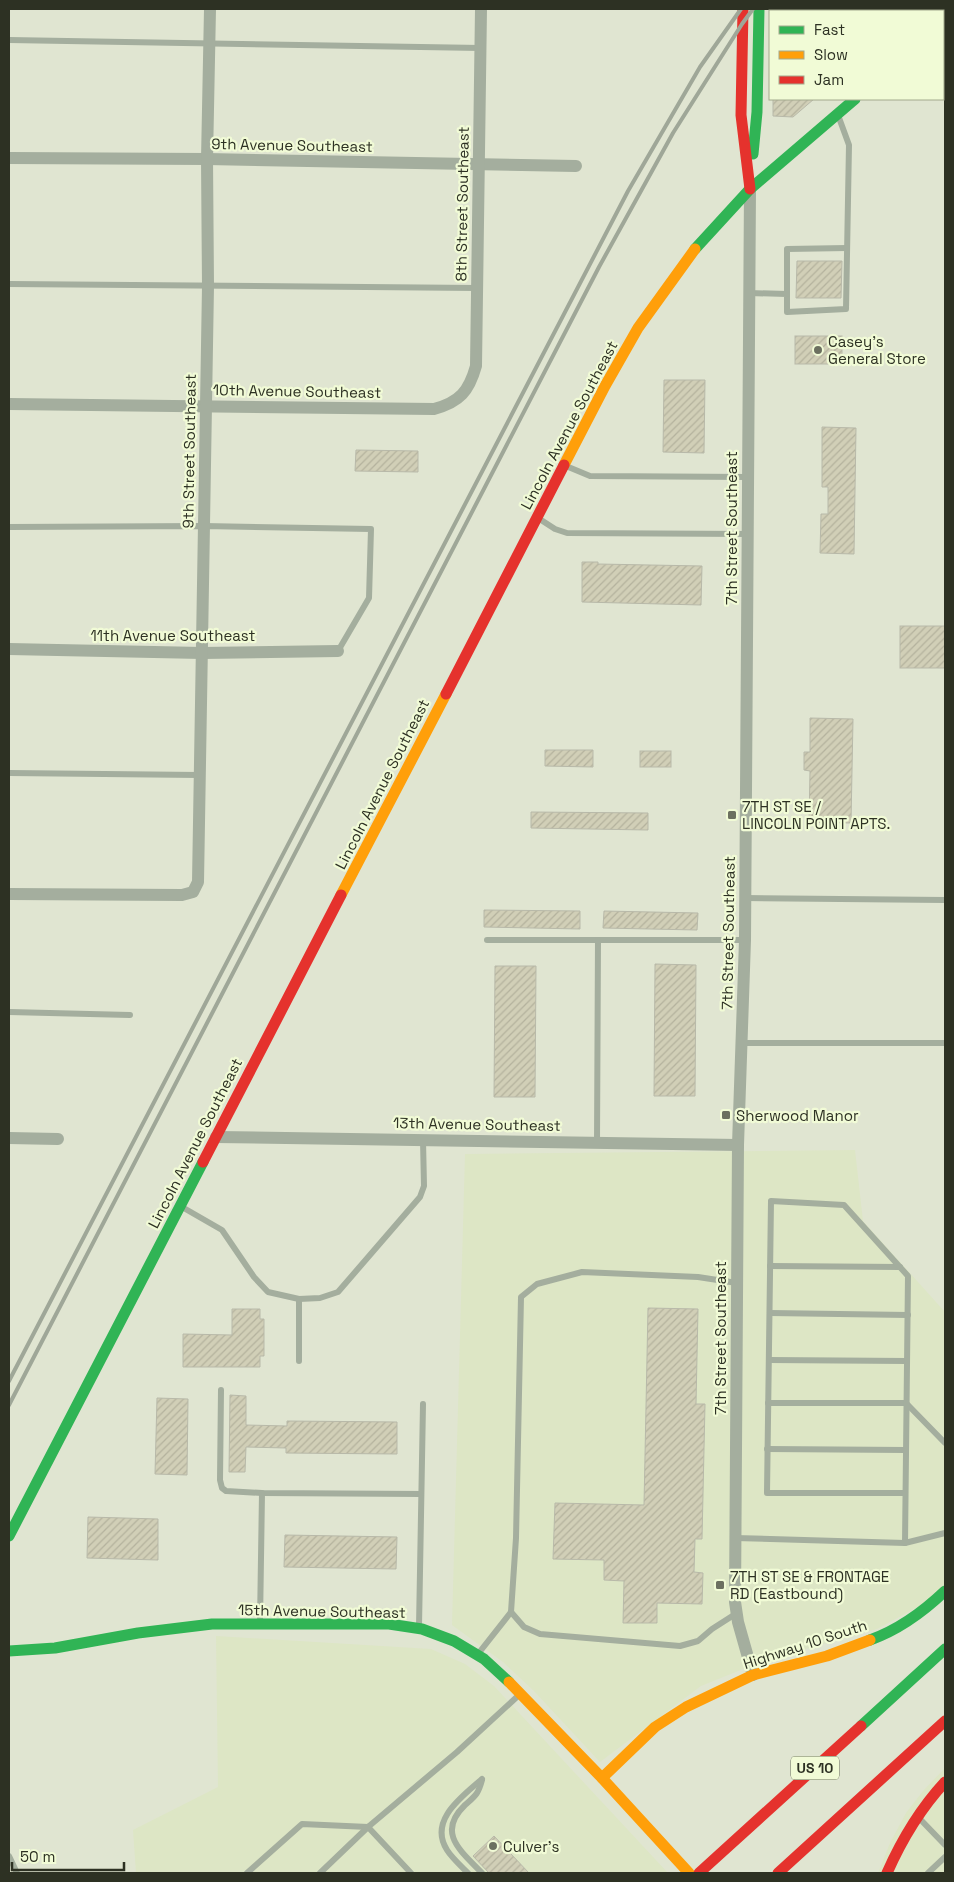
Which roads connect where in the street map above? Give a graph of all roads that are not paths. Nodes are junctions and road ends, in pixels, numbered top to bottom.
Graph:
1 (210, 9) edge
2 (481, 9) edge
3 (743, 9) edge
4 (759, 9) edge
5 (9, 40) edge
6 (209, 43) junction
7 (481, 48) junction
8 (850, 101) edge
9 (838, 114) junction
10 (9, 158) edge
11 (207, 159) junction
12 (480, 165) junction
13 (576, 166) dead end
14 (750, 189) junction
15 (847, 248) junction
16 (9, 284) edge
17 (208, 286) junction
18 (477, 288) junction
19 (749, 293) junction
20 (787, 294) junction
21 (460, 396) joint
22 (9, 404) edge
23 (206, 406) junction
24 (564, 465) junction
25 (748, 477) junction
26 (537, 517) junction
27 (204, 526) junction
28 (9, 527) edge
29 (748, 534) junction
30 (9, 649) edge
31 (338, 651) joint
32 (202, 653) junction
33 (9, 773) edge
34 (200, 775) junction
35 (9, 894) edge
36 (745, 898) junction
37 (945, 900) edge
38 (487, 940) dead end
39 (598, 940) junction
40 (745, 940) junction
41 (9, 1012) edge
42 (130, 1015) dead end
43 (742, 1043) junction
44 (945, 1043) edge
45 (216, 1137) junction
46 (9, 1138) edge
47 (58, 1139) dead end
48 (424, 1140) junction
49 (597, 1143) junction
50 (738, 1145) junction
51 (180, 1206) junction
52 (770, 1266) junction
53 (900, 1266) junction
54 (737, 1283) junction
55 (299, 1298) junction
56 (770, 1312) junction
57 (908, 1315) junction
58 (769, 1360) junction
59 (299, 1361) dead end
60 (907, 1361) junction
61 (221, 1390) dead end
62 (768, 1403) junction
63 (906, 1403) junction
64 (423, 1404) dead end
65 (945, 1443) edge
66 (768, 1449) junction
67 (906, 1450) junction
68 (262, 1493) junction
69 (905, 1493) junction
70 (421, 1494) junction
71 (945, 1534) edge
72 (9, 1536) edge
73 (735, 1538) junction
74 (905, 1543) junction
75 (945, 1592) edge
76 (511, 1612) junction
77 (737, 1613) junction
78 (260, 1624) junction
79 (418, 1628) junction
80 (945, 1650) edge
81 (9, 1651) edge
82 (477, 1655) junction
83 (753, 1675) junction
84 (520, 1694) junction
85 (945, 1721) edge
86 (602, 1778) junction
87 (945, 1782) edge
88 (917, 1815) junction
89 (368, 1827) junction
90 (945, 1845) edge
91 (9, 1856) edge
92 (945, 1857) edge
93 (16, 1873) edge
94 (246, 1873) edge
95 (320, 1873) edge
96 (410, 1873) edge
97 (468, 1873) edge
98 (482, 1873) edge
99 (689, 1873) edge
100 (699, 1873) edge
101 (778, 1873) edge
102 (887, 1873) edge
103 (928, 1873) edge

1 - 6 street, 9th Street Southeast
2 - 7 street, 8th Street Southeast
3 - 14 main road, 7th Street Southeast
4 - 14 main road, 7th Street Southeast
5 - 6 lane
6 - 7 lane
6 - 11 street, 9th Street Southeast
7 - 12 street, 8th Street Southeast
8 - 9 main road, Lincoln Avenue Southeast
9 - 14 main road, Lincoln Avenue Southeast
9 - 15 lane
10 - 11 street, 9th Avenue Southeast
11 - 12 street, 9th Avenue Southeast
11 - 17 street, 9th Street Southeast
12 - 13 street, 9th Avenue Southeast
12 - 18 street, 8th Street Southeast
14 - 19 street, 7th Street Southeast
14 - 24 main road, Lincoln Avenue Southeast
15 - 20 lane
15 - 20 lane
16 - 17 lane
17 - 18 lane
17 - 23 street, 9th Street Southeast
18 - 21 street, 8th Street Southeast
19 - 20 lane
19 - 25 street, 7th Street Southeast
21 - 23 street, 10th Avenue Southeast
22 - 23 street, 10th Avenue Southeast
23 - 27 street, 9th Street Southeast
24 - 25 lane
24 - 26 main road, Lincoln Avenue Southeast
25 - 29 street, 7th Street Southeast
26 - 29 lane
26 - 45 main road, Lincoln Avenue Southeast
27 - 28 lane
27 - 31 lane
27 - 32 street, 9th Street Southeast
29 - 36 street, 7th Street Southeast
30 - 32 street, 11th Avenue Southeast
31 - 32 street, 11th Avenue Southeast
32 - 34 street, 9th Street Southeast
33 - 34 lane
34 - 35 street, 9th Street Southeast
36 - 37 lane
36 - 40 street, 7th Street Southeast
38 - 39 lane
39 - 40 lane
39 - 49 lane
40 - 43 street, 7th Street Southeast
41 - 42 lane
43 - 44 lane
43 - 50 street, 7th Street Southeast
45 - 48 street, 13th Avenue Southeast
45 - 51 main road, Lincoln Avenue Southeast
46 - 47 street
48 - 49 street, 13th Avenue Southeast
48 - 55 lane
49 - 50 street, 13th Avenue Southeast
50 - 54 street, 7th Street Southeast
51 - 55 lane
51 - 72 main road, Lincoln Avenue Southeast
52 - 53 lane
52 - 53 lane
52 - 56 lane
53 - 57 lane
54 - 73 street, 7th Street Southeast
54 - 76 lane
55 - 59 lane
56 - 57 lane
56 - 58 lane
57 - 60 lane
58 - 60 lane
58 - 62 lane
60 - 63 lane
61 - 68 lane
62 - 63 lane
62 - 66 lane
63 - 65 lane
63 - 67 lane
64 - 70 lane
66 - 67 lane
66 - 69 lane
67 - 69 lane
68 - 70 lane
68 - 78 lane
69 - 74 lane
70 - 79 lane
71 - 74 lane
73 - 74 lane
73 - 77 street, 7th Street Southeast
75 - 83 main road, Highway 10 South
76 - 77 lane
76 - 82 lane
77 - 83 street, 7th Street Southeast
78 - 79 main road, 15th Avenue Southeast
78 - 81 main road, 15th Avenue Southeast
79 - 82 main road, 15th Avenue Southeast
80 - 100 main road, US 10
82 - 84 main road, 15th Avenue Southeast
83 - 86 main road, Highway 10 South
84 - 86 main road, 15th Avenue Southeast
84 - 89 lane
85 - 101 main road
86 - 99 main road, 15th Avenue Southeast
87 - 88 main road
88 - 90 lane
88 - 102 main road
89 - 94 lane
89 - 95 lane
89 - 96 lane
91 - 93 lane
92 - 103 lane
97 - 98 lane

